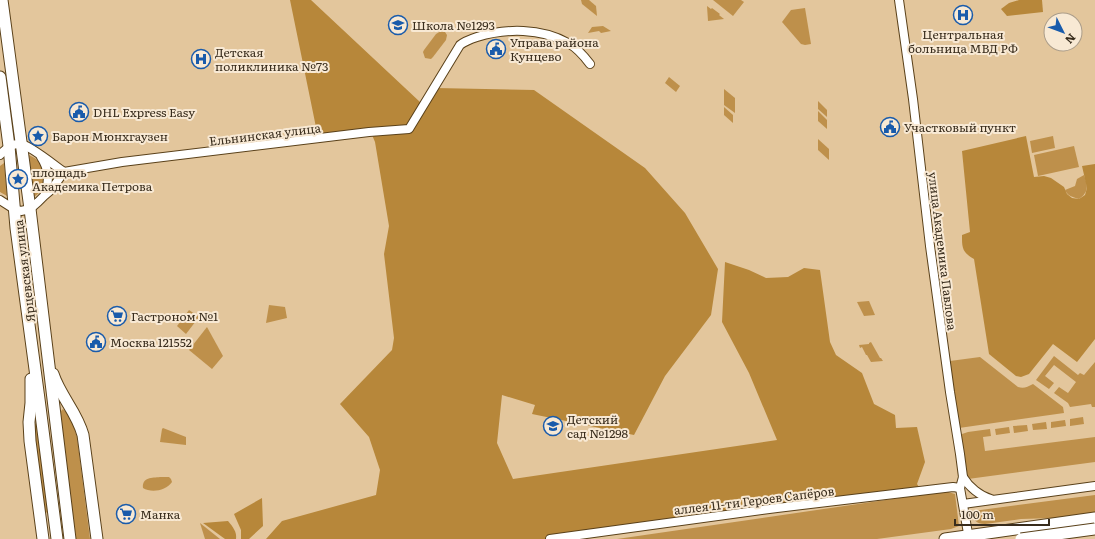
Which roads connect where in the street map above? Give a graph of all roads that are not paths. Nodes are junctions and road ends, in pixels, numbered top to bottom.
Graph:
1 (2, 0) edge
2 (899, 0) edge
3 (590, 64) dead end
4 (0, 77) edge
5 (21, 144) junction
6 (9, 146) junction
7 (38, 154) junction
8 (0, 156) edge
9 (64, 172) junction
10 (44, 196) junction
11 (0, 200) edge
12 (14, 209) junction
13 (30, 209) junction
14 (39, 284) junction
15 (23, 286) junction
16 (31, 343) junction
17 (46, 351) junction
18 (963, 477) junction
19 (1095, 486) edge
20 (960, 488) junction
21 (994, 499) junction
22 (964, 504) junction
23 (1095, 518) edge
24 (1095, 529) edge
25 (969, 537) edge
26 (43, 539) edge
27 (57, 539) edge
28 (70, 539) edge
29 (97, 539) edge
30 (550, 539) edge
31 (945, 539) edge
32 (1021, 539) edge

1 - 5 main road, Ярцевская улица
2 - 18 street, улица Академика Павлова
3 - 9 street, Ельнинская улица
4 - 6 main road, Ярцевская улица
5 - 6 street
5 - 7 street
5 - 13 main road, Ярцевская улица
6 - 8 street
6 - 12 main road, Ярцевская улица
7 - 9 street
7 - 10 street
9 - 10 street
10 - 13 street
11 - 12 street
12 - 13 street
12 - 15 main road, Ярцевская улица
13 - 14 main road, Ярцевская улица
14 - 15 main road
14 - 17 main road, Ярцевская улица
15 - 16 main road, Ярцевская улица
16 - 26 main road
16 - 27 main road, Ярцевская улица
17 - 28 main road, Ярцевская улица
17 - 29 main road
18 - 20 street, улица Академика Павлова
18 - 21 street
19 - 21 street
20 - 22 street, улица Академика Павлова
20 - 30 street, аллея 11-ти Героев Сапёров
21 - 22 street
22 - 25 street, улица Академика Павлова
23 - 25 main road
24 - 32 main road, bridge
25 - 31 main road

